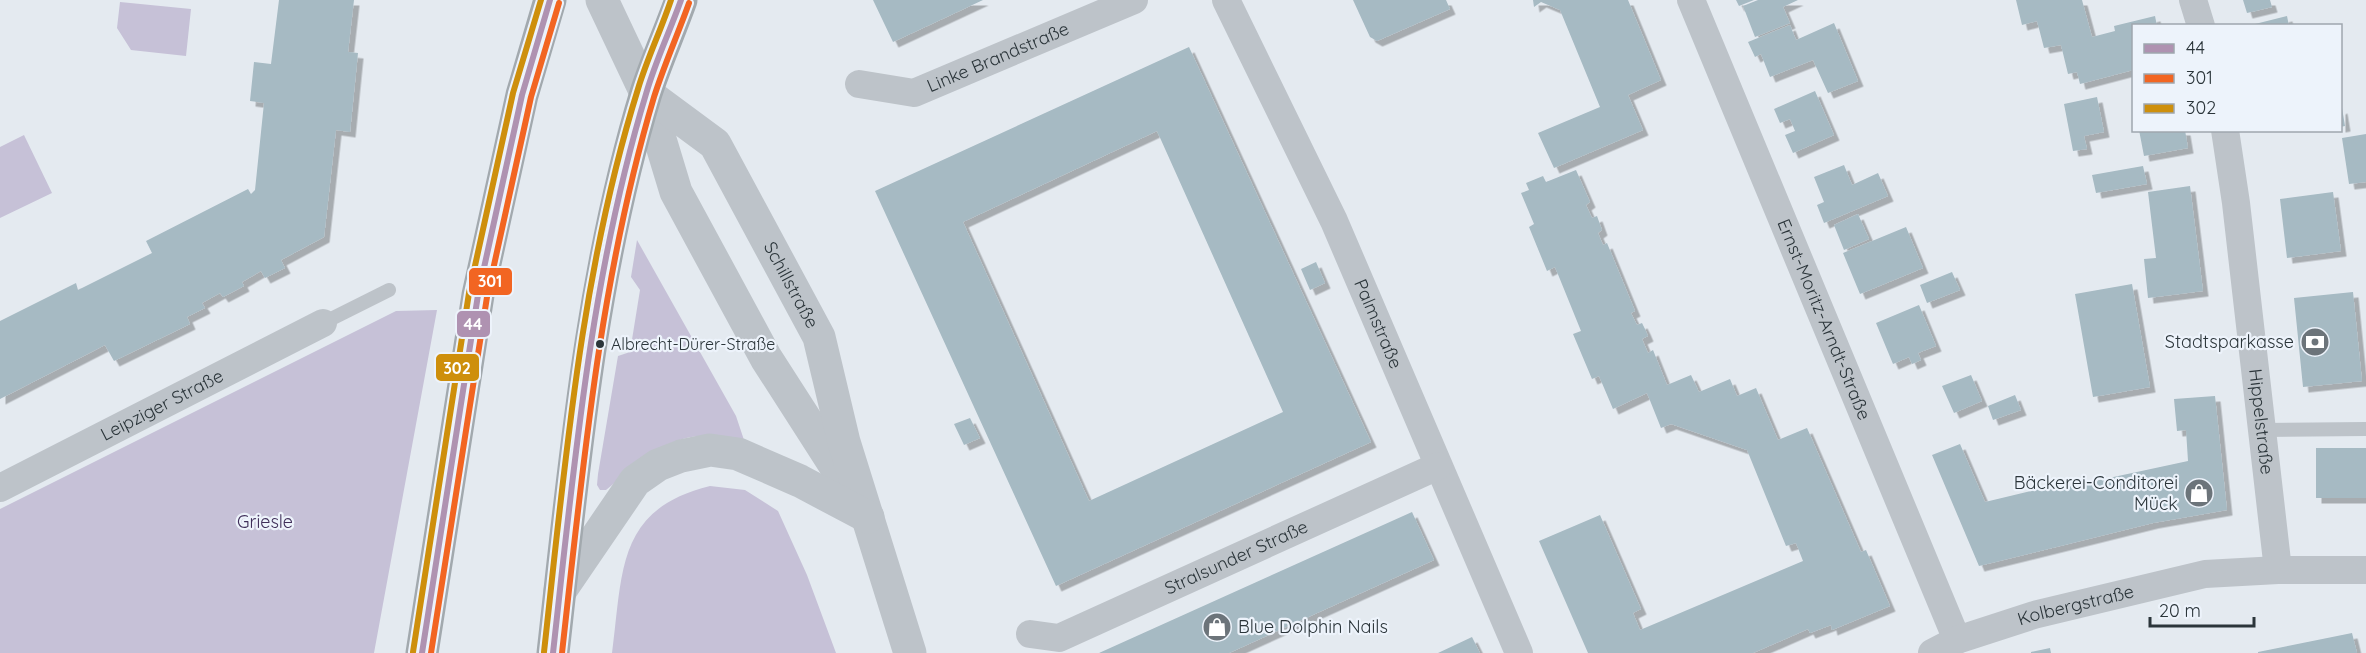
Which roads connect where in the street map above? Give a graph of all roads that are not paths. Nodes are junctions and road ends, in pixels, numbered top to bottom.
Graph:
1 (550, 0) edge
2 (602, 0) edge
3 (681, 0) edge
4 (1134, 0) edge
5 (1226, 0) edge
6 (1690, 0) edge
7 (2193, 0) edge
8 (2200, 24) edge
9 (859, 84) dead end
10 (646, 93) junction
11 (2225, 132) edge
12 (389, 290) dead end
13 (323, 323) joint
14 (2366, 429) edge
15 (2262, 430) junction
16 (1438, 466) junction
17 (0, 488) edge
18 (868, 518) junction
19 (2278, 570) junction
20 (2366, 570) edge
21 (560, 591) junction
22 (1030, 634) dead end
23 (1957, 640) junction
24 (422, 653) edge
25 (553, 653) edge
26 (910, 653) edge
27 (1519, 653) edge
28 (1932, 653) edge

1 - 24 main road
2 - 10 street, Schillstraße
3 - 10 main road
4 - 9 street, Linke Brandstraße
5 - 16 street, Palmstraße
6 - 23 street, Ernst-Moritz-Arndt-Straße
7 - 8 street
10 - 18 street, Schillstraße
10 - 18 street, Schillstraße
10 - 21 main road
11 - 15 street, Hippelstraße
12 - 13 lane
13 - 17 street, Leipziger Straße
14 - 15 lane
15 - 19 street, Hippelstraße
16 - 22 street, Stralsunder Straße
16 - 27 street, Palmstraße
18 - 21 street
18 - 26 street, Schillstraße
19 - 20 street, Kolbergstraße
19 - 23 street, Kolbergstraße
21 - 25 main road
23 - 28 street, Kolbergstraße

